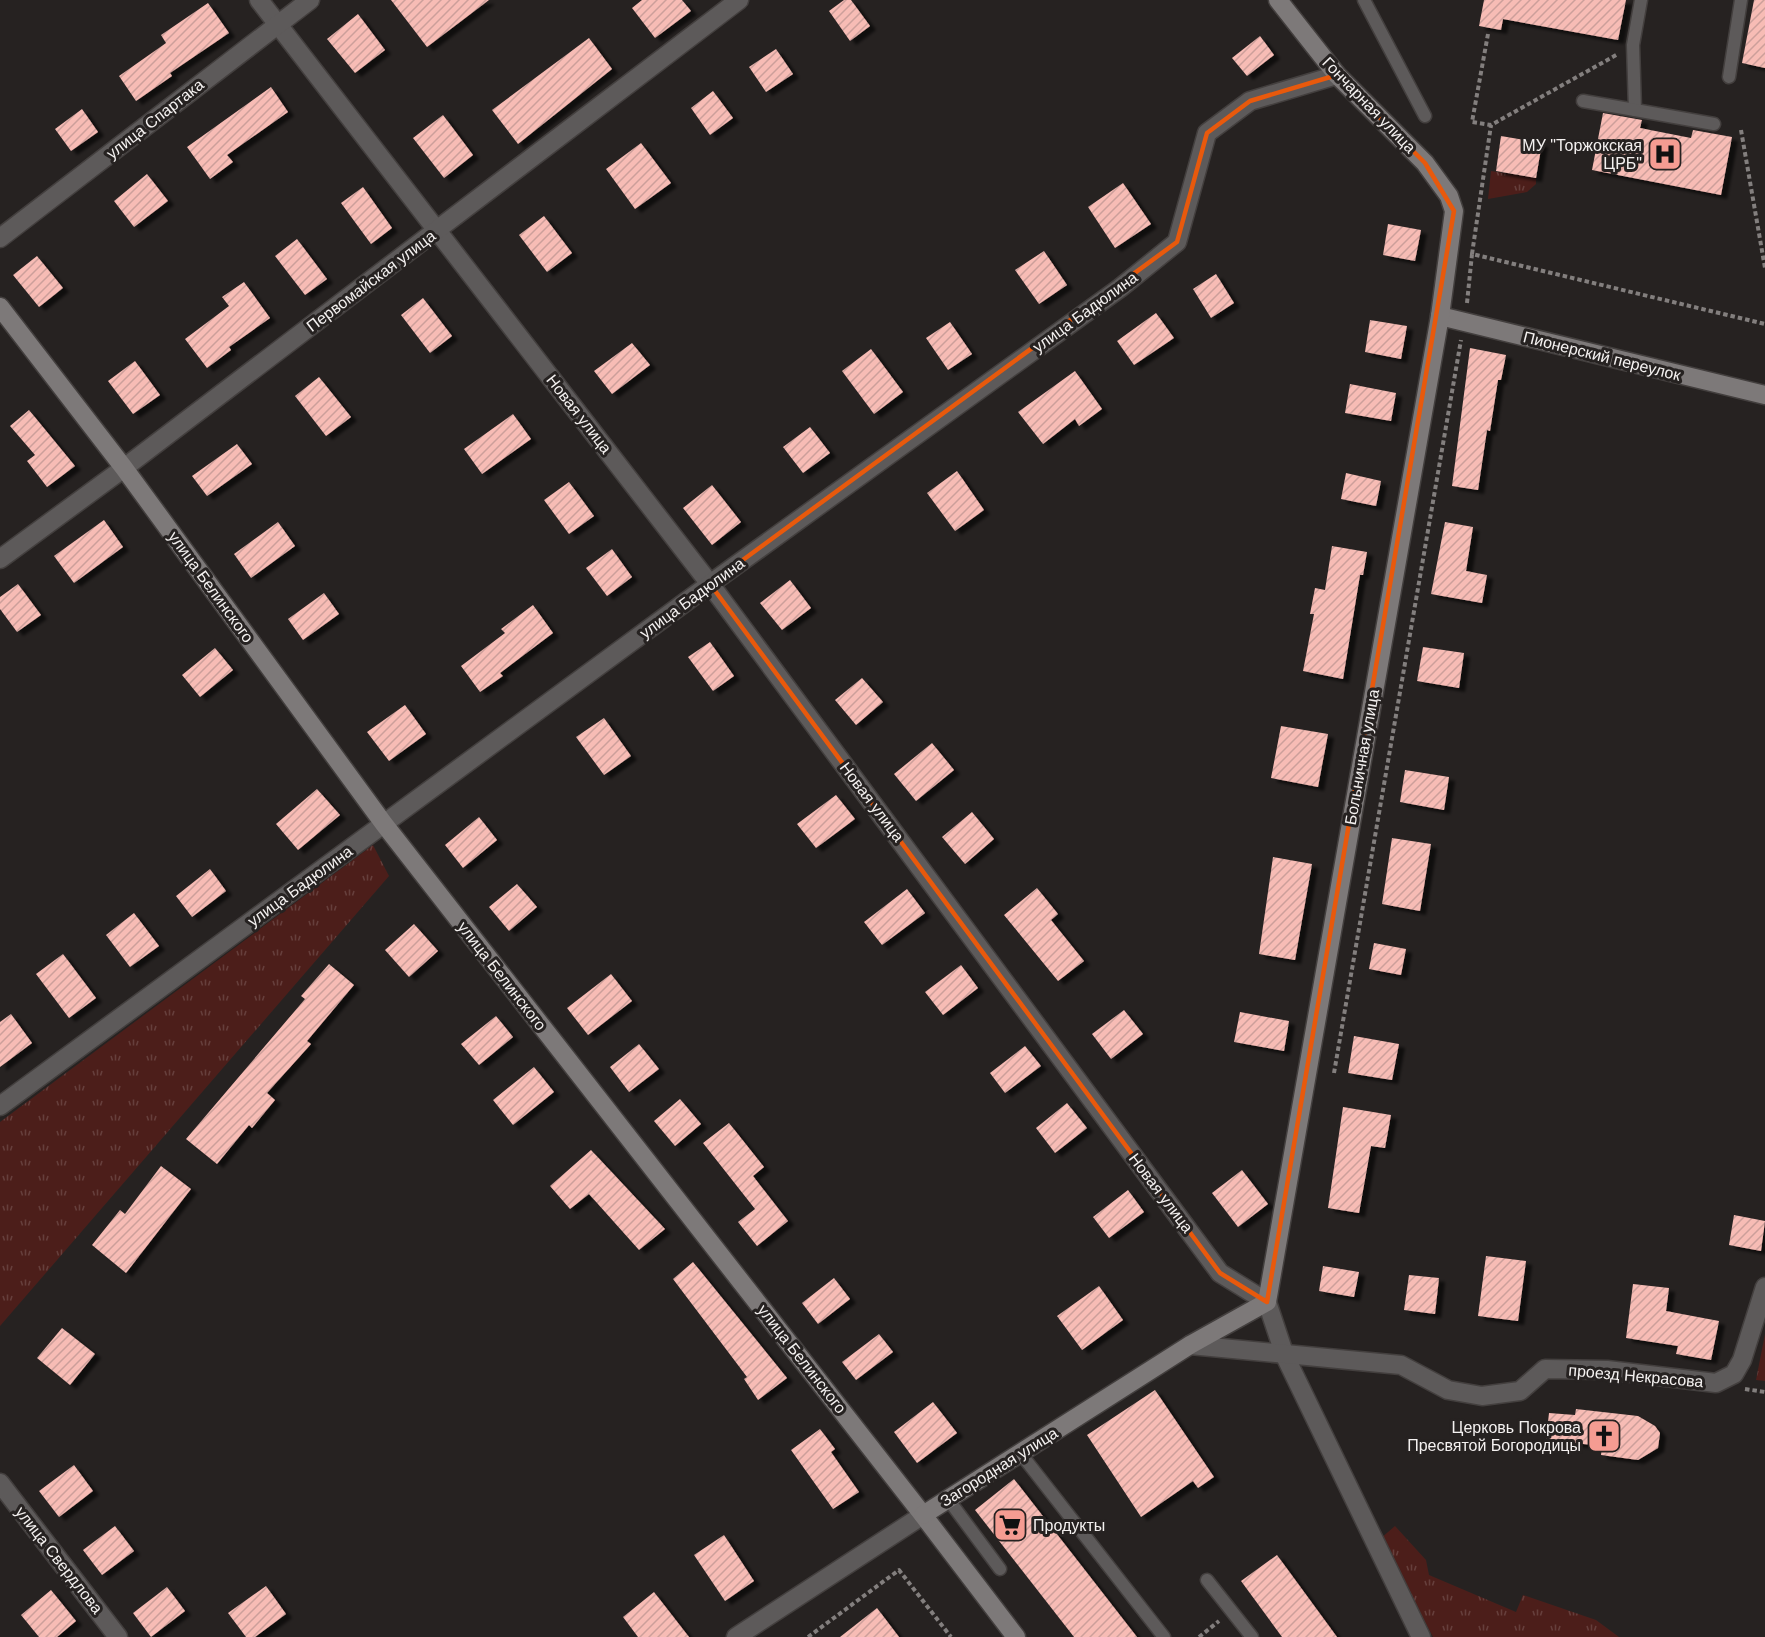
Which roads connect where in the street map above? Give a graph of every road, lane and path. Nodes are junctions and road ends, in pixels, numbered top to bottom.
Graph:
1 (259, 0) edge
2 (310, 0) edge
3 (739, 0) edge
4 (1278, 0) edge
5 (1364, 0) edge
6 (1641, 0) edge
7 (1741, 0) edge
8 (277, 24) junction
9 (1488, 34) dead end
10 (1634, 45) junction
11 (1337, 75) junction
12 (1729, 77) dead end
13 (1583, 102) dead end
14 (1635, 110) junction
15 (1425, 116) dead end
16 (1714, 124) dead end
17 (1491, 125) junction
18 (1741, 130) dead end
19 (1454, 211) joint
20 (437, 231) junction
21 (0, 238) edge
22 (1472, 254) junction
23 (1765, 268) edge
24 (0, 307) edge
25 (1440, 316) junction
26 (1465, 322) junction
27 (1765, 324) edge
28 (1765, 395) edge
29 (124, 468) junction
30 (0, 559) edge
31 (710, 584) junction
32 (384, 824) junction
33 (1334, 1073) dead end
34 (0, 1106) edge
35 (1765, 1287) edge
36 (1267, 1302) junction
37 (1190, 1345) junction
38 (1285, 1356) junction
39 (1021, 1454) junction
40 (0, 1483) edge
41 (948, 1499) junction
42 (923, 1515) junction
43 (1000, 1569) dead end
44 (1207, 1580) dead end
45 (1232, 1612) junction
46 (739, 1636) edge
47 (118, 1637) edge
48 (807, 1637) edge
49 (951, 1637) edge
50 (1016, 1637) edge
51 (1164, 1637) edge
52 (1199, 1637) edge
53 (1252, 1637) edge
54 (1421, 1637) edge

1 - 8 street, Новая улица
2 - 8 street, улица Спартака
3 - 20 street, Первомайская улица
4 - 11 street, Гончарная улица
5 - 15 lane
6 - 10 lane
7 - 12 lane
8 - 20 street, Новая улица
8 - 21 street, улица Спартака
9 - 17 path
10 - 14 lane
10 - 17 path
11 - 19 street, Гончарная улица
11 - 31 street, улица Бадюлина
13 - 14 lane
14 - 16 lane
17 - 22 path
18 - 23 path
19 - 25 street, Больничная улица
20 - 29 street, Первомайская улица
20 - 31 street, Новая улица
22 - 26 path
22 - 27 path
24 - 29 street, улица Белинского
25 - 26 street, Пионерский переулок
25 - 36 street, Больничная улица
26 - 28 street, Пионерский переулок
26 - 33 path
29 - 30 street, Первомайская улица
29 - 32 street, улица Белинского
31 - 32 street, улица Бадюлина
31 - 36 street, Новая улица
32 - 34 street, улица Бадюлина
32 - 42 street, улица Белинского
35 - 38 street, проезд Некрасова
36 - 37 street, Загородная улица
36 - 38 street
37 - 38 street, проезд Некрасова
37 - 39 street, Загородная улица
38 - 54 street
39 - 41 street, Загородная улица
39 - 51 lane
40 - 47 street, улица Свердлова
41 - 42 street, Загородная улица
41 - 43 lane
42 - 46 street, Загородная улица
42 - 50 street, улица Белинского
44 - 45 lane
45 - 52 path
45 - 53 lane
48 - 49 path

